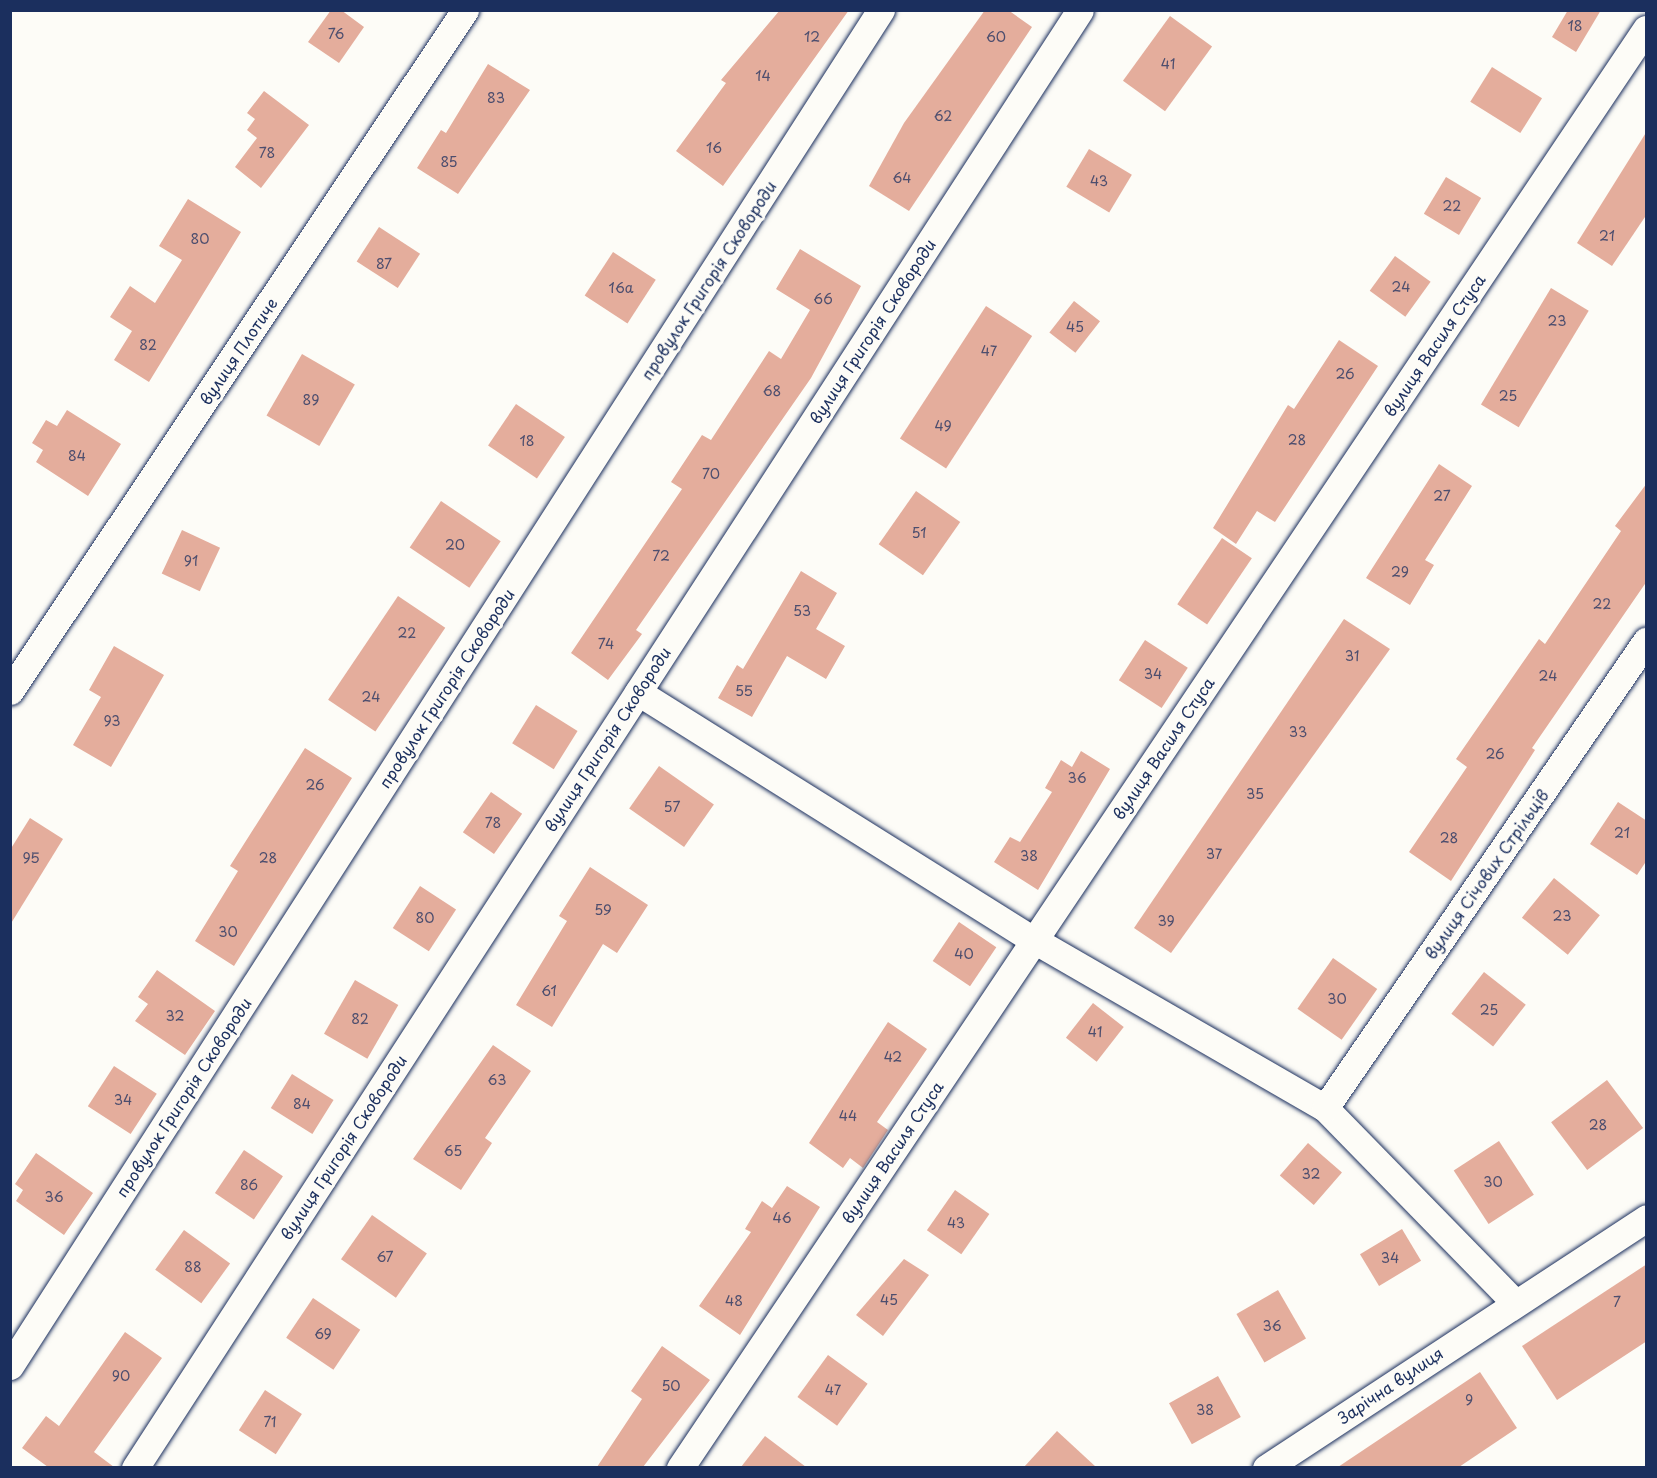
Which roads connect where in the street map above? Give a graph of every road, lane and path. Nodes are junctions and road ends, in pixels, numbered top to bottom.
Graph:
1 (465, 10) edge
2 (881, 10) edge
3 (1080, 10) edge
4 (1647, 29) edge
5 (1647, 641) edge
6 (10, 691) edge
7 (638, 692) junction
8 (1034, 940) junction
9 (1325, 1108) junction
10 (1647, 1218) edge
11 (1514, 1302) junction
12 (10, 1366) edge
13 (135, 1467) edge
14 (680, 1467) edge
15 (1266, 1467) edge

1 - 6 street, вулиця Плотиче
2 - 12 street, провулок Григорія Сковороди
3 - 7 street, вулиця Григорія Сковороди
4 - 8 street, вулиця Василя Стуса
5 - 9 street, вулиця Січових Стрільців
7 - 8 street
7 - 13 street, вулиця Григорія Сковороди
8 - 9 street
8 - 14 street, вулиця Василя Стуса
9 - 11 street
10 - 11 street, Зарічна вулиця
11 - 15 street, Зарічна вулиця

